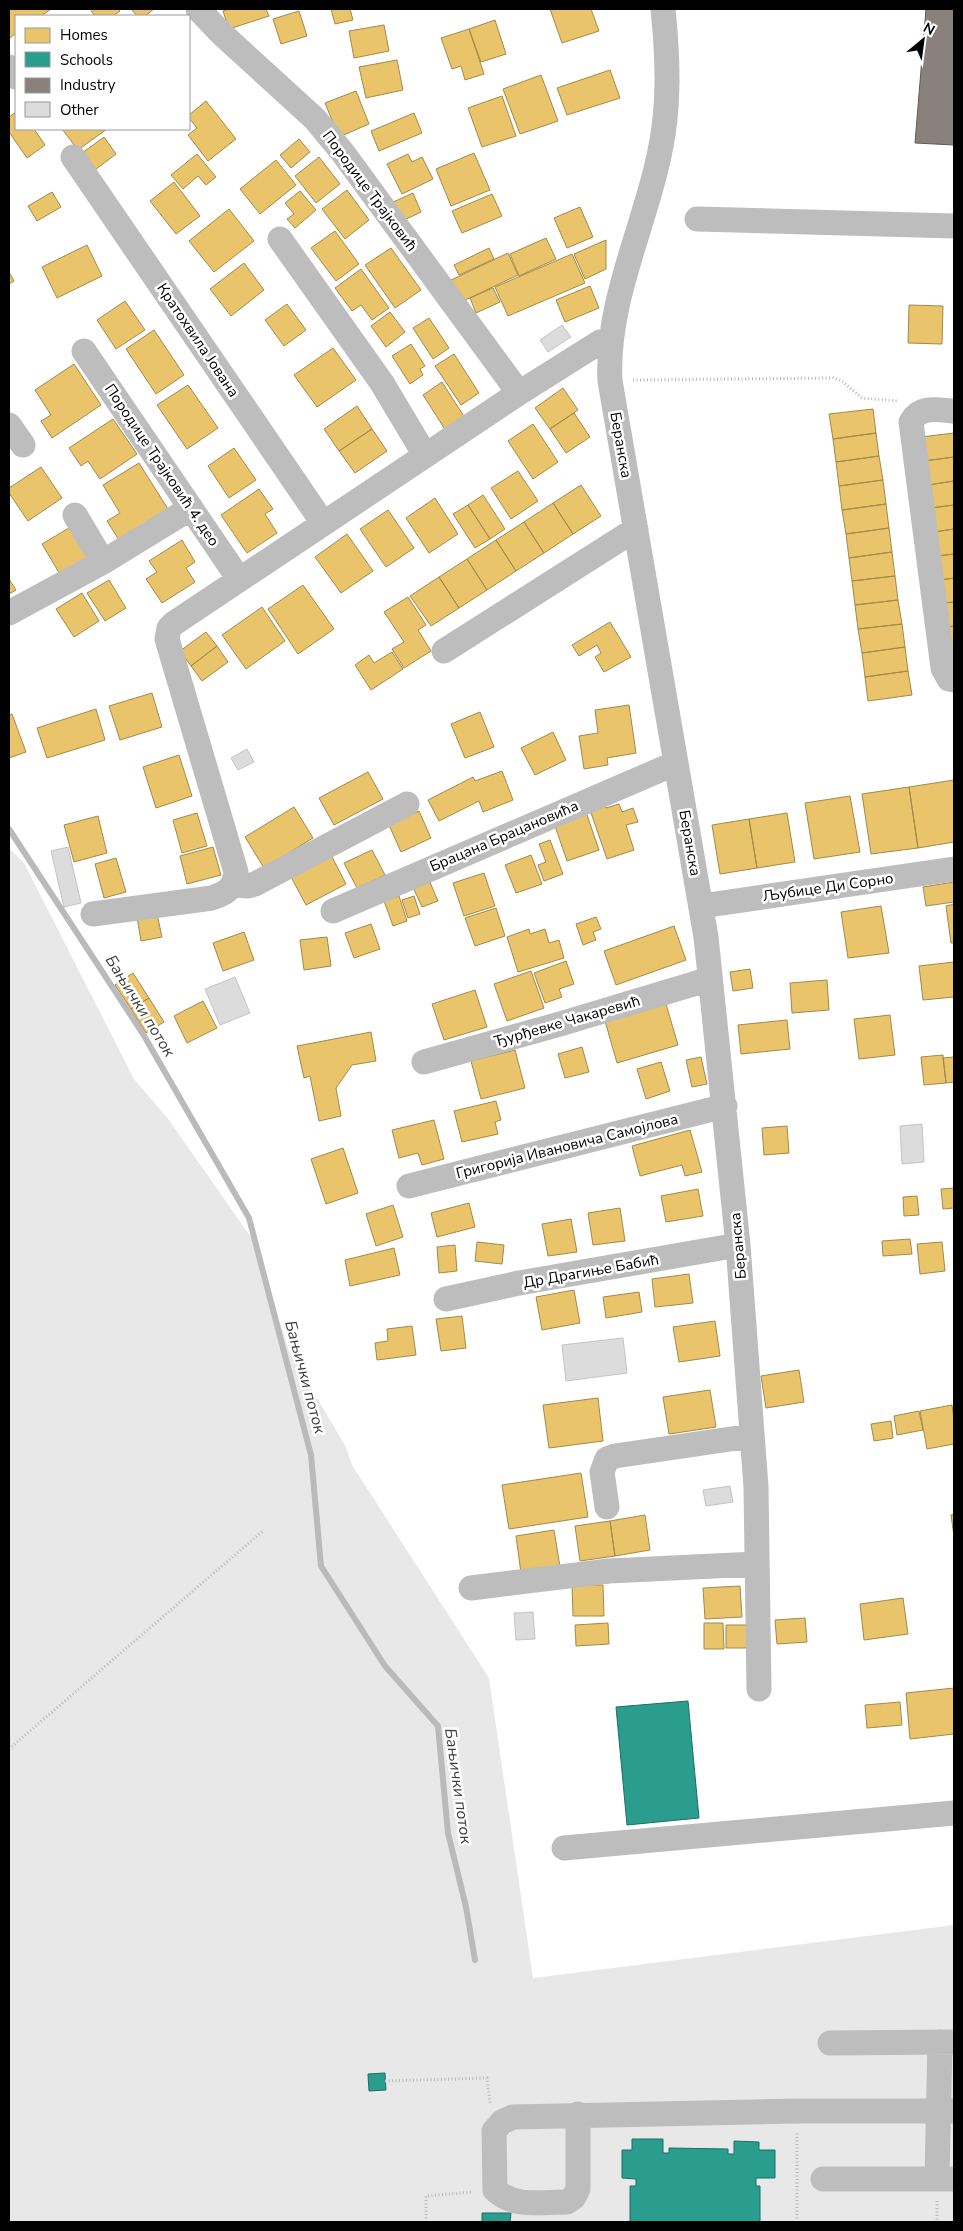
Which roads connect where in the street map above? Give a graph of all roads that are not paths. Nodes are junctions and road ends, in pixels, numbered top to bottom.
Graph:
1 (198, 9) edge
2 (663, 9) edge
3 (73, 156) dead end
4 (697, 219) dead end
5 (954, 226) edge
6 (280, 238) dead end
7 (610, 341) junction
8 (84, 351) dead end
9 (519, 393) junction
10 (954, 411) edge
11 (425, 455) junction
12 (192, 508) junction
13 (75, 515) dead end
14 (323, 523) junction
15 (636, 529) junction
16 (103, 562) junction
17 (239, 579) junction
18 (9, 613) edge
19 (444, 651) dead end
20 (954, 680) edge
21 (676, 763) junction
22 (408, 804) dead end
23 (954, 870) edge
24 (234, 883) junction
25 (702, 906) junction
26 (333, 911) dead end
27 (93, 914) dead end
28 (710, 979) junction
29 (424, 1062) dead end
30 (725, 1106) junction
31 (409, 1186) dead end
32 (738, 1245) junction
33 (446, 1299) dead end
34 (751, 1436) junction
35 (607, 1507) dead end
36 (756, 1564) junction
37 (471, 1588) dead end
38 (759, 1689) dead end
39 (954, 1813) edge
40 (564, 1848) dead end
41 (947, 2042) edge
42 (830, 2043) dead end
43 (946, 2110) edge
44 (578, 2114) junction
45 (823, 2178) dead end
46 (945, 2179) edge

1 - 9 street, Породице Трајковић
2 - 7 street, Беранска
3 - 14 street, Кратохвила Јована
4 - 5 street
6 - 11 street
7 - 9 street
7 - 15 street, Беранска
8 - 12 street, Породице Трајковић 4. део
9 - 11 street
10 - 20 street
11 - 14 street
12 - 16 street
12 - 17 street, Породице Трајковић 4. део
13 - 16 street
14 - 17 street
15 - 19 street
15 - 21 street, Беранска
16 - 18 street
17 - 24 street
21 - 25 street, Беранска
21 - 26 street, Брацана Брацановића
22 - 24 street
23 - 25 street, Љубице Ди Сорно
24 - 27 street
25 - 28 street, Беранска
28 - 29 street, Ђурђевке Чакаревић
28 - 30 street, Беранска
30 - 31 street, Григорија Ивановича Самојлова
30 - 32 street, Беранска
32 - 33 street, Др Драгиње Бабић
32 - 34 street, Беранска
34 - 35 street
34 - 36 street, Беранска
36 - 37 street
36 - 38 street, Беранска
39 - 40 street
41 - 42 street
41 - 43 street
43 - 44 street
43 - 46 street
44 - 44 street
45 - 46 street

